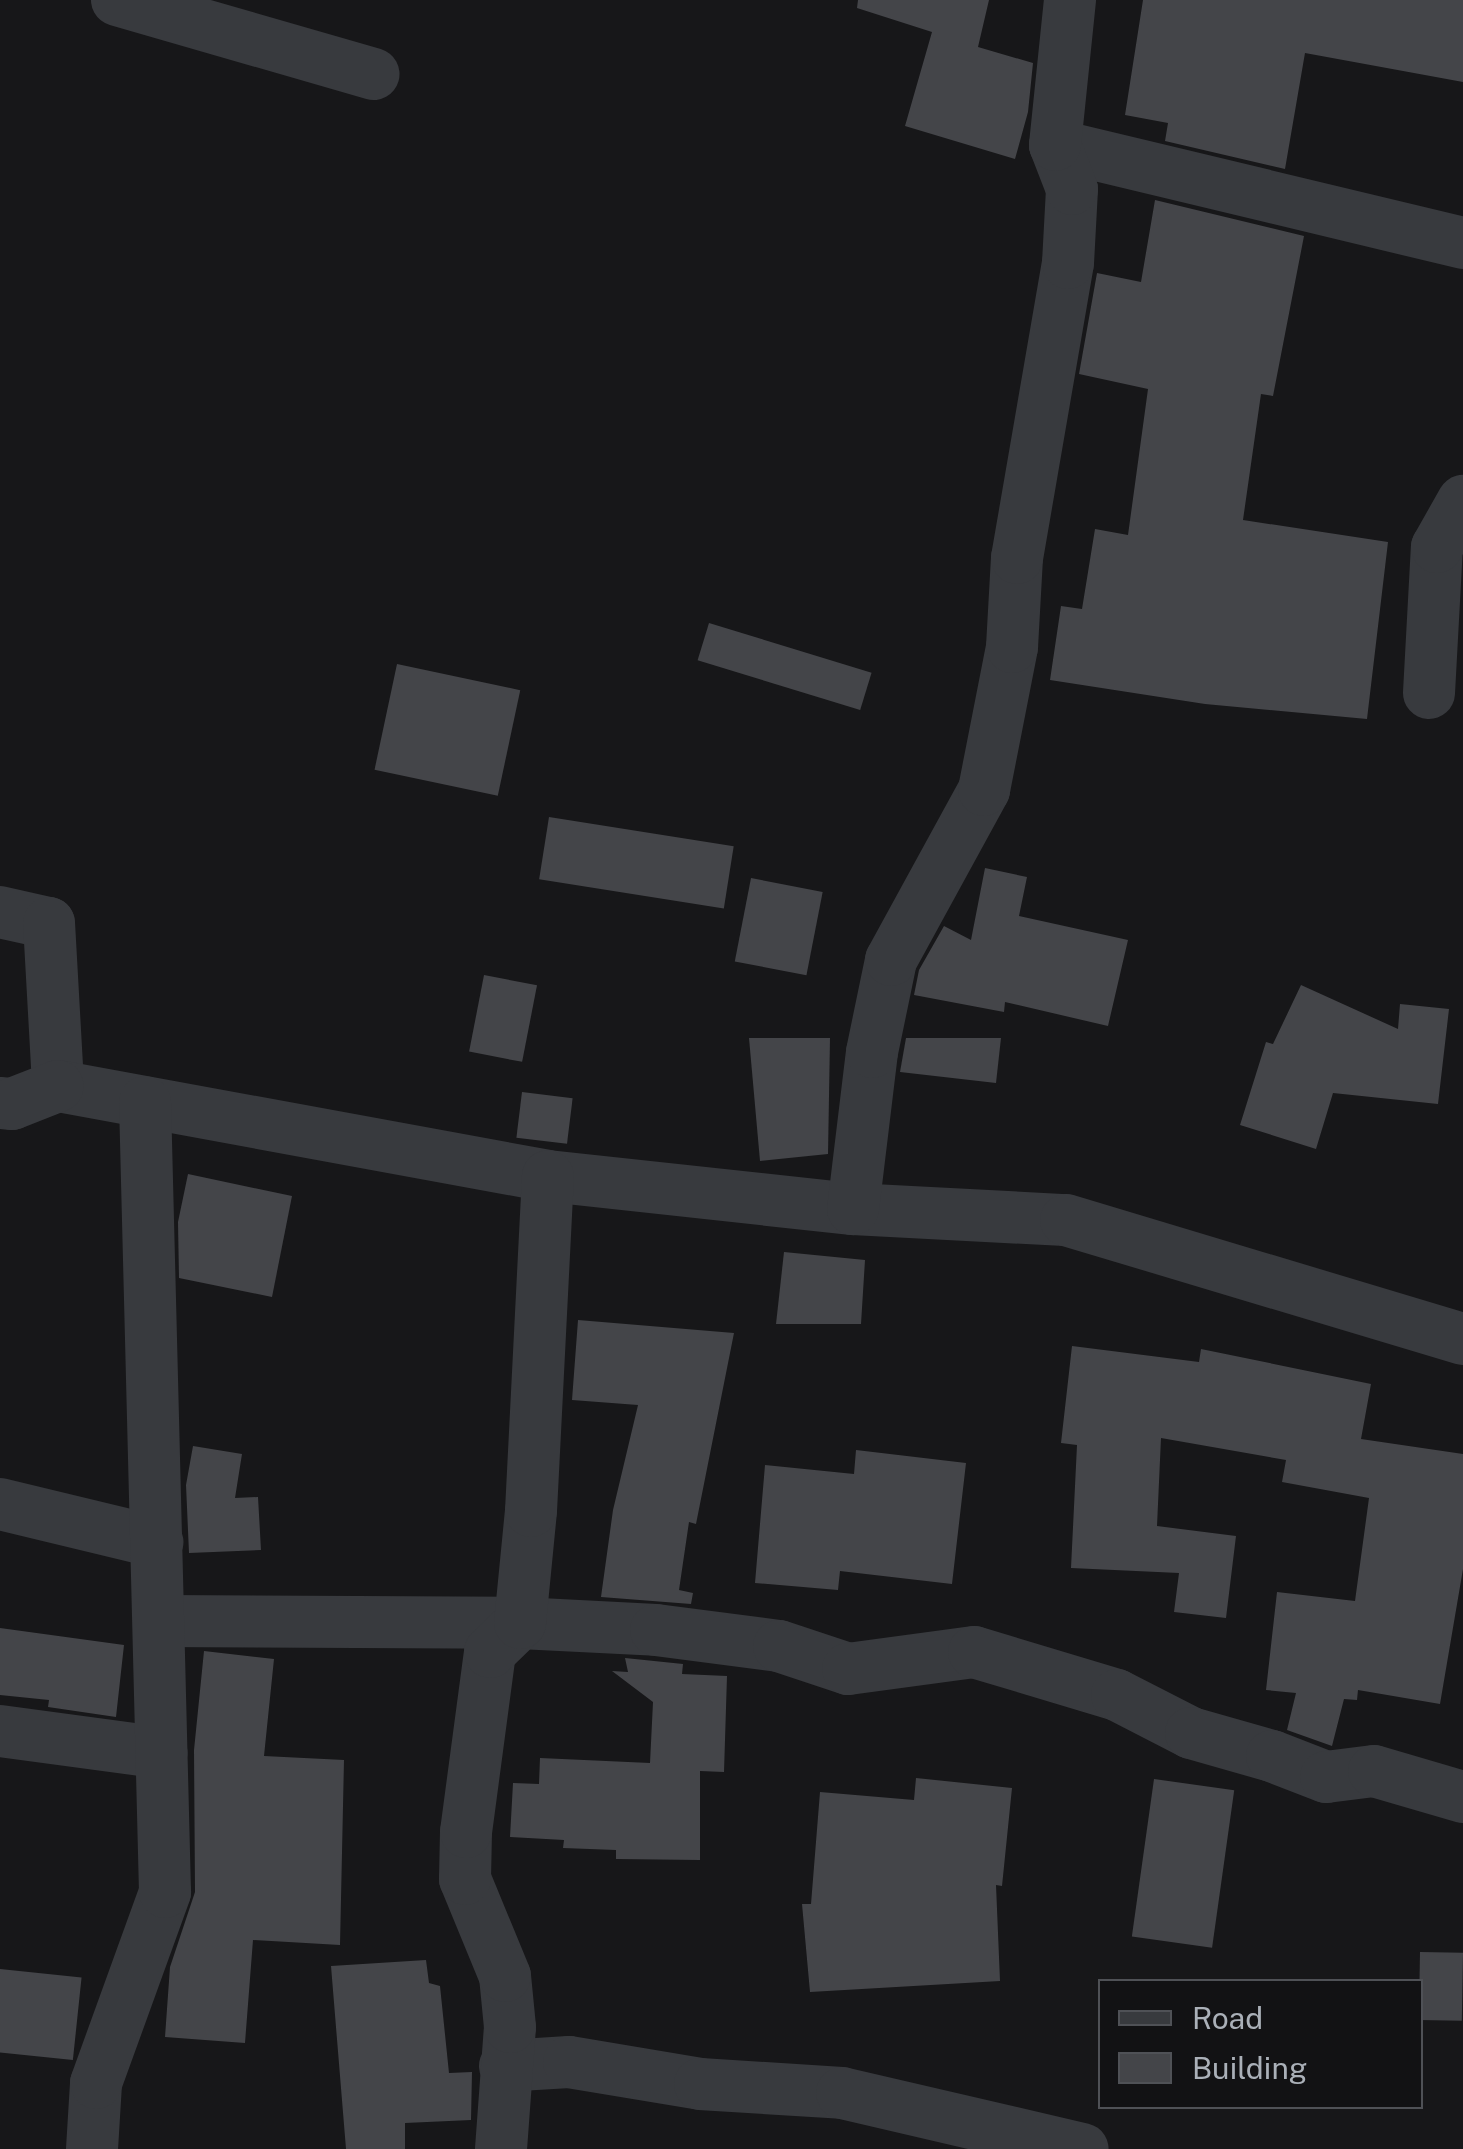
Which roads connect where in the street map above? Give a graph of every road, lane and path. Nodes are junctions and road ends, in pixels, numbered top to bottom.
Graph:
1 (117, 0) edge
2 (1070, 0) edge
3 (374, 74) dead end
4 (1055, 145) junction
5 (1463, 243) edge
6 (1463, 501) edge
7 (1430, 693) dead end
8 (0, 912) edge
9 (58, 1086) junction
10 (145, 1102) junction
11 (0, 1103) edge
12 (548, 1176) junction
13 (853, 1209) junction
14 (1463, 1338) edge
15 (0, 1504) edge
16 (157, 1542) junction
17 (159, 1622) junction
18 (520, 1623) junction
19 (0, 1731) edge
20 (162, 1754) junction
21 (1463, 1797) edge
22 (505, 2066) junction
23 (92, 2149) edge
24 (501, 2149) edge
25 (1082, 2149) edge

1 - 3 street
2 - 4 street
4 - 5 street
4 - 13 street
6 - 7 street
8 - 9 street
9 - 10 street
9 - 11 street
10 - 12 street
10 - 16 street
12 - 13 street
12 - 18 street
13 - 14 street
15 - 16 street
16 - 17 street
17 - 18 street
17 - 20 street
18 - 21 street
18 - 22 street
19 - 20 street
20 - 23 street
22 - 24 street
22 - 25 street

